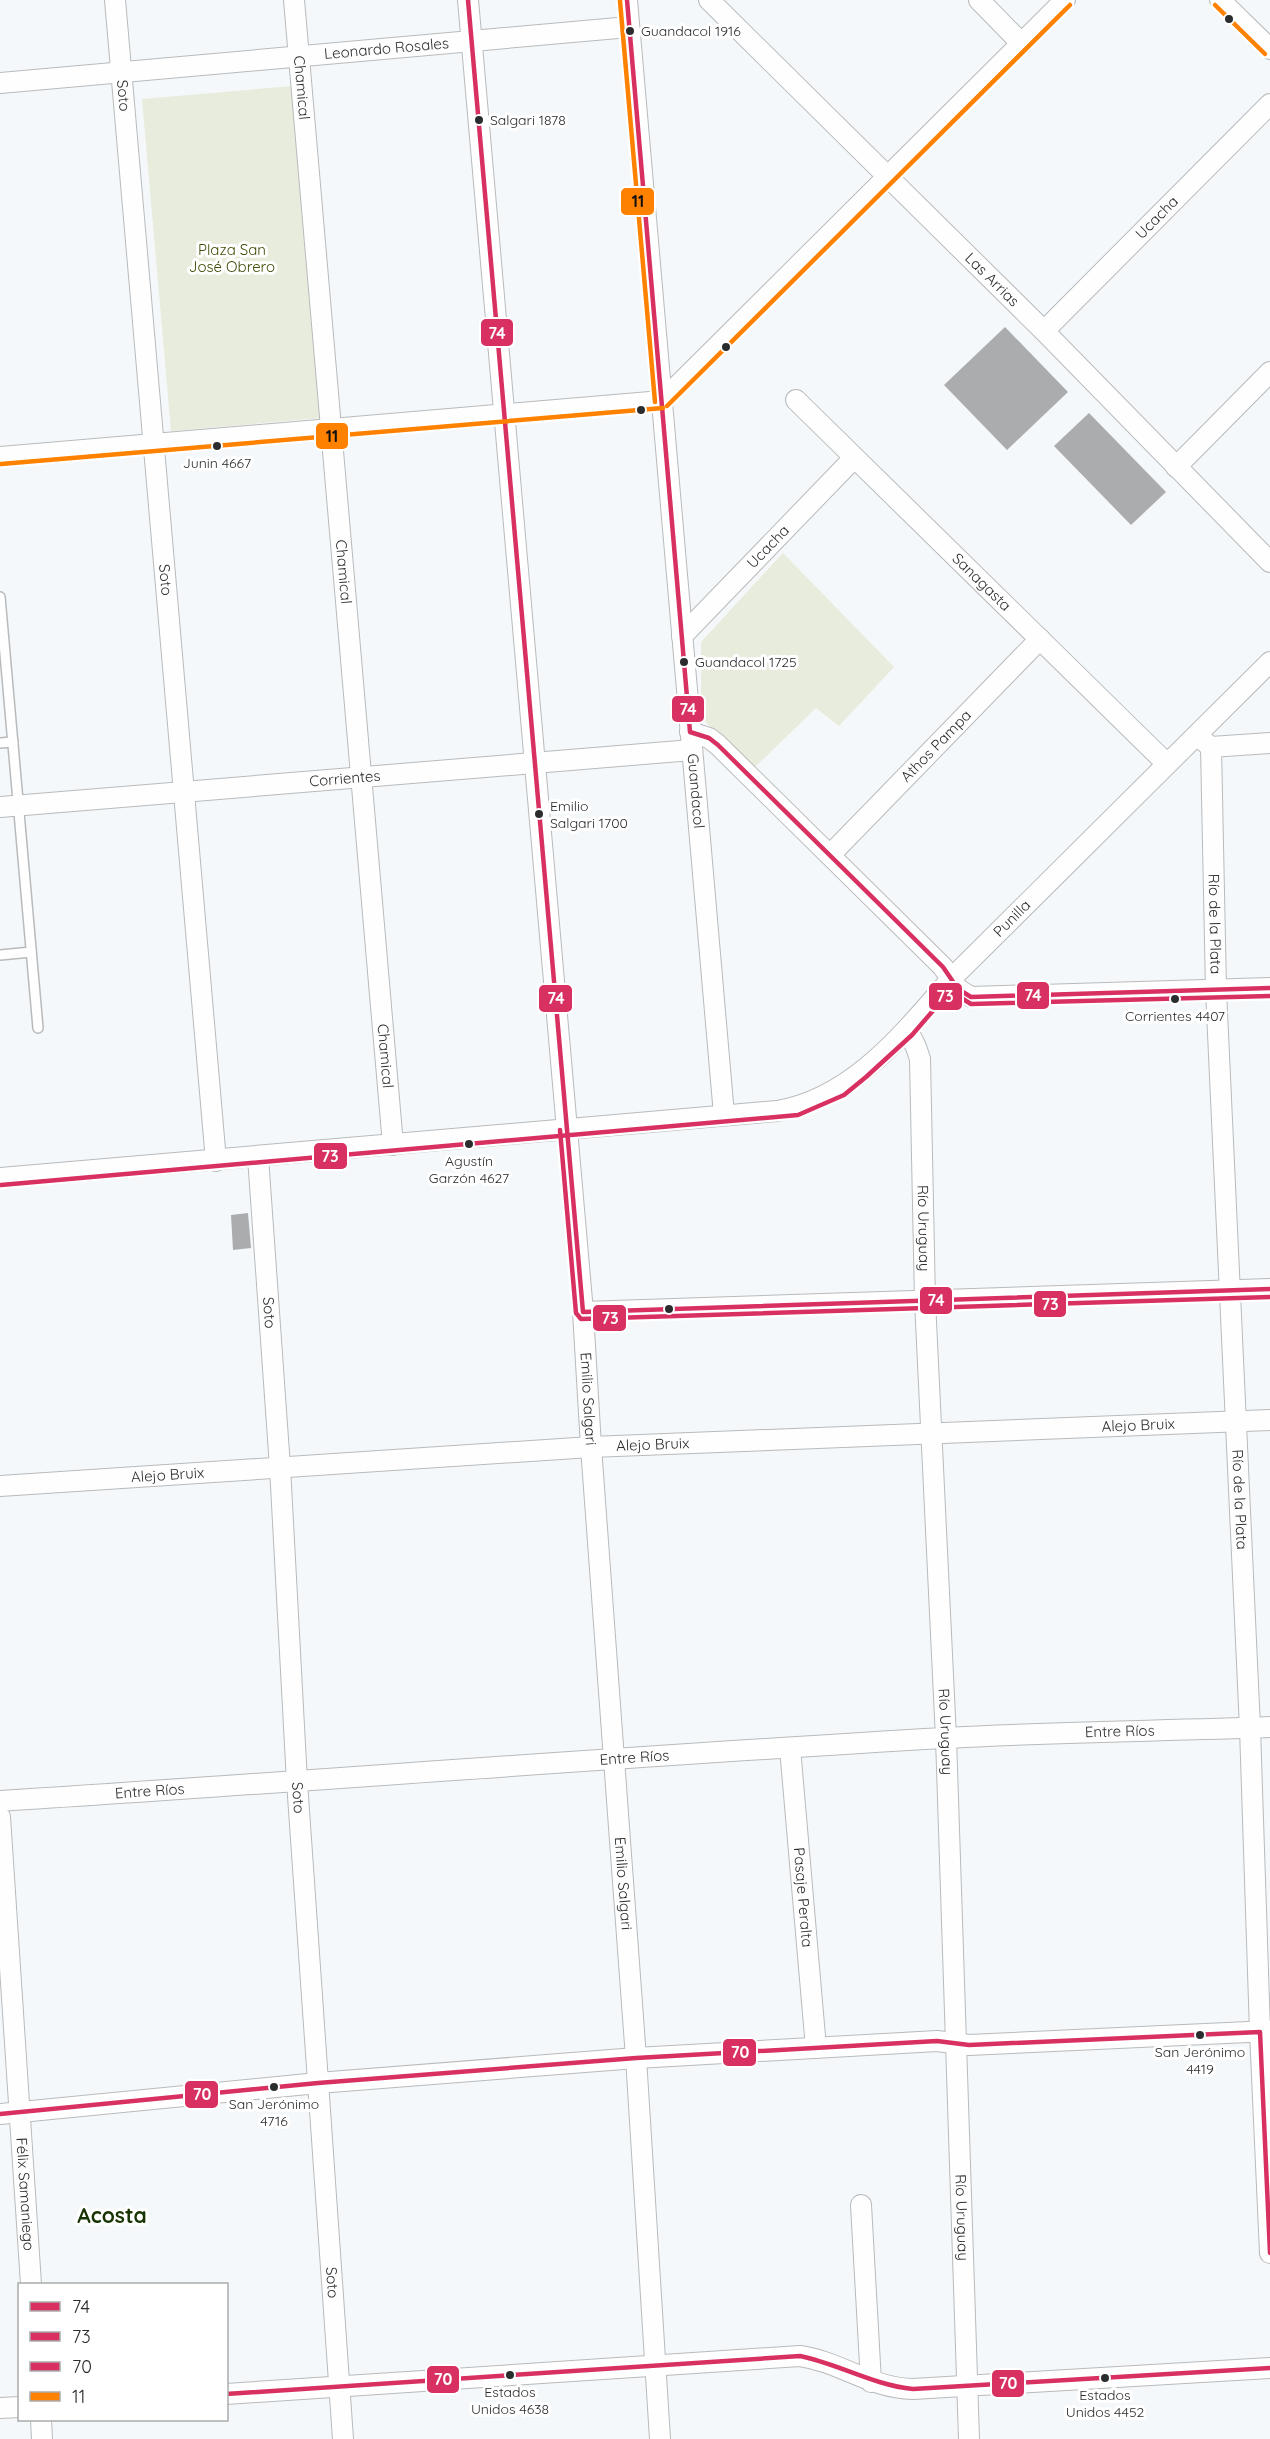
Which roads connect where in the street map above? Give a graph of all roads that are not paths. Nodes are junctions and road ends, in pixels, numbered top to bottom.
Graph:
1 (115, 0) edge
2 (294, 0) edge
3 (468, 0) edge
4 (627, 0) edge
5 (709, 0) edge
6 (980, 0) edge
7 (1065, 0) edge
8 (1221, 0) edge
9 (629, 27) junction
10 (471, 41) junction
11 (1022, 44) junction
12 (1270, 50) edge
13 (299, 56) junction
14 (121, 72) junction
15 (0, 83) edge
16 (1270, 104) edge
17 (888, 177) junction
18 (1044, 331) junction
19 (1270, 372) edge
20 (662, 400) junction
21 (796, 400) dead end
22 (503, 414) junction
23 (331, 429) junction
24 (154, 444) junction
25 (0, 457) edge
26 (854, 458) junction
27 (1176, 467) junction
28 (1270, 562) edge
29 (0, 597) edge
30 (682, 636) junction
31 (1040, 639) junction
32 (1270, 662) edge
33 (691, 741) junction
34 (1204, 741) junction
35 (13, 742) junction
36 (0, 743) edge
37 (1270, 743) edge
38 (533, 763) junction
39 (1167, 764) junction
40 (362, 777) junction
41 (184, 792) junction
42 (9, 806) edge
43 (830, 855) junction
44 (31, 952) junction
45 (0, 955) edge
46 (951, 979) junction
47 (1270, 988) edge
48 (1216, 990) junction
49 (38, 1028) dead end
50 (907, 1029) junction
51 (724, 1115) junction
52 (567, 1129) junction
53 (393, 1145) junction
54 (258, 1157) junction
55 (216, 1161) junction
56 (0, 1178) edge
57 (1270, 1288) edge
58 (1230, 1290) junction
59 (925, 1301) junction
60 (583, 1312) junction
61 (1270, 1420) edge
62 (1237, 1421) junction
63 (933, 1433) junction
64 (591, 1447) junction
65 (280, 1467) junction
66 (0, 1486) edge
67 (1260, 1727) edge
68 (946, 1738) junction
69 (790, 1749) junction
70 (615, 1758) junction
71 (297, 1782) junction
72 (0, 1800) edge
73 (0, 1817) edge
74 (1265, 2032) edge
75 (956, 2044) junction
76 (816, 2048) junction
77 (636, 2058) junction
78 (318, 2083) junction
79 (9, 2113) edge
80 (861, 2205) dead end
81 (1270, 2253) edge
82 (31, 2283) edge
83 (655, 2367) junction
84 (1270, 2368) edge
85 (871, 2382) junction
86 (966, 2385) junction
87 (340, 2386) junction
88 (228, 2394) edge
89 (18, 2407) edge
90 (0, 2408) edge
91 (41, 2421) edge
92 (42, 2439) edge
93 (343, 2439) edge
94 (660, 2439) edge
95 (969, 2439) edge

1 - 14 street, Soto
2 - 13 street, Chamical
3 - 10 street, Emilio Salgari
4 - 9 street, Guandacol
5 - 17 street, Las Arrias
6 - 11 street
7 - 11 street
8 - 12 street
9 - 10 street, Leonardo Rosales
9 - 20 street, Guandacol
10 - 13 street, Leonardo Rosales
10 - 22 street, Emilio Salgari
11 - 17 street
13 - 14 street, Leonardo Rosales
13 - 23 street, Chamical
14 - 15 street, Leonardo Rosales
14 - 24 street, Soto
16 - 18 street, Ucacha
17 - 18 street, Las Arrias
17 - 20 street
18 - 27 street, Las Arrias
19 - 27 street
20 - 22 street
20 - 30 street, Guandacol
21 - 26 street, Sanagasta
22 - 23 street
22 - 38 street, Emilio Salgari
23 - 24 street
23 - 40 street, Chamical
24 - 25 street
24 - 41 street, Soto
26 - 30 street, Ucacha
26 - 31 street, Sanagasta
27 - 28 street, Las Arrias
29 - 35 lane
30 - 33 street, Guandacol
31 - 39 street, Sanagasta
31 - 43 street, Athos Pampa
32 - 34 street, Punilla
33 - 38 street, Corrientes
33 - 43 street, Corrientes
33 - 51 street, Guandacol
34 - 37 street
34 - 39 street, Punilla
34 - 48 street, Río de la Plata
35 - 36 lane
35 - 42 lane
38 - 40 street, Corrientes
38 - 52 street, Emilio Salgari
39 - 46 street, Punilla
40 - 41 street, Corrientes
40 - 53 street, Chamical
41 - 42 street, Corrientes
41 - 55 street, Soto
42 - 44 lane
43 - 46 street, Corrientes
44 - 45 lane
44 - 49 lane
46 - 48 street, Corrientes
46 - 50 street, Punilla
47 - 48 street, Corrientes
48 - 58 street, Río de la Plata
50 - 51 street, Punilla
50 - 59 street, Río Uruguay
51 - 52 street, Punilla
52 - 53 street, Punilla
52 - 60 street, Emilio Salgari
53 - 54 street, Punilla
54 - 55 street, Punilla
54 - 65 street, Soto
55 - 56 street, Punilla
57 - 58 street
58 - 59 street
58 - 62 street, Río de la Plata
59 - 60 street
59 - 63 street, Río Uruguay
60 - 64 street, Emilio Salgari
61 - 62 street, Alejo Bruix
62 - 63 street, Alejo Bruix
62 - 67 street, Río de la Plata
63 - 64 street, Alejo Bruix
63 - 68 street, Río Uruguay
64 - 65 street, Alejo Bruix
64 - 70 street, Emilio Salgari
65 - 66 street, Alejo Bruix
65 - 71 street, Soto
67 - 68 street, Entre Ríos
67 - 74 street, Río de la Plata
68 - 69 street, Entre Ríos
68 - 75 street, Río Uruguay
69 - 70 street, Entre Ríos
69 - 76 street, Pasaje Peralta
70 - 71 street, Entre Ríos
70 - 77 street, Emilio Salgari
71 - 72 street, Entre Ríos
71 - 78 street, Soto
73 - 79 street, Félix Samaniego
74 - 75 street
74 - 81 street, Río de la Plata
75 - 76 street
75 - 86 street, Río Uruguay
76 - 77 street
77 - 78 street
77 - 83 street, Emilio Salgari
78 - 79 street
78 - 87 street, Soto
79 - 82 street, Félix Samaniego
80 - 85 street
83 - 85 street
83 - 87 street
83 - 94 street, Emilio Salgari
84 - 86 street
85 - 86 street
86 - 95 street, Río Uruguay
87 - 88 street
87 - 93 street, Soto
89 - 90 street
91 - 92 street

